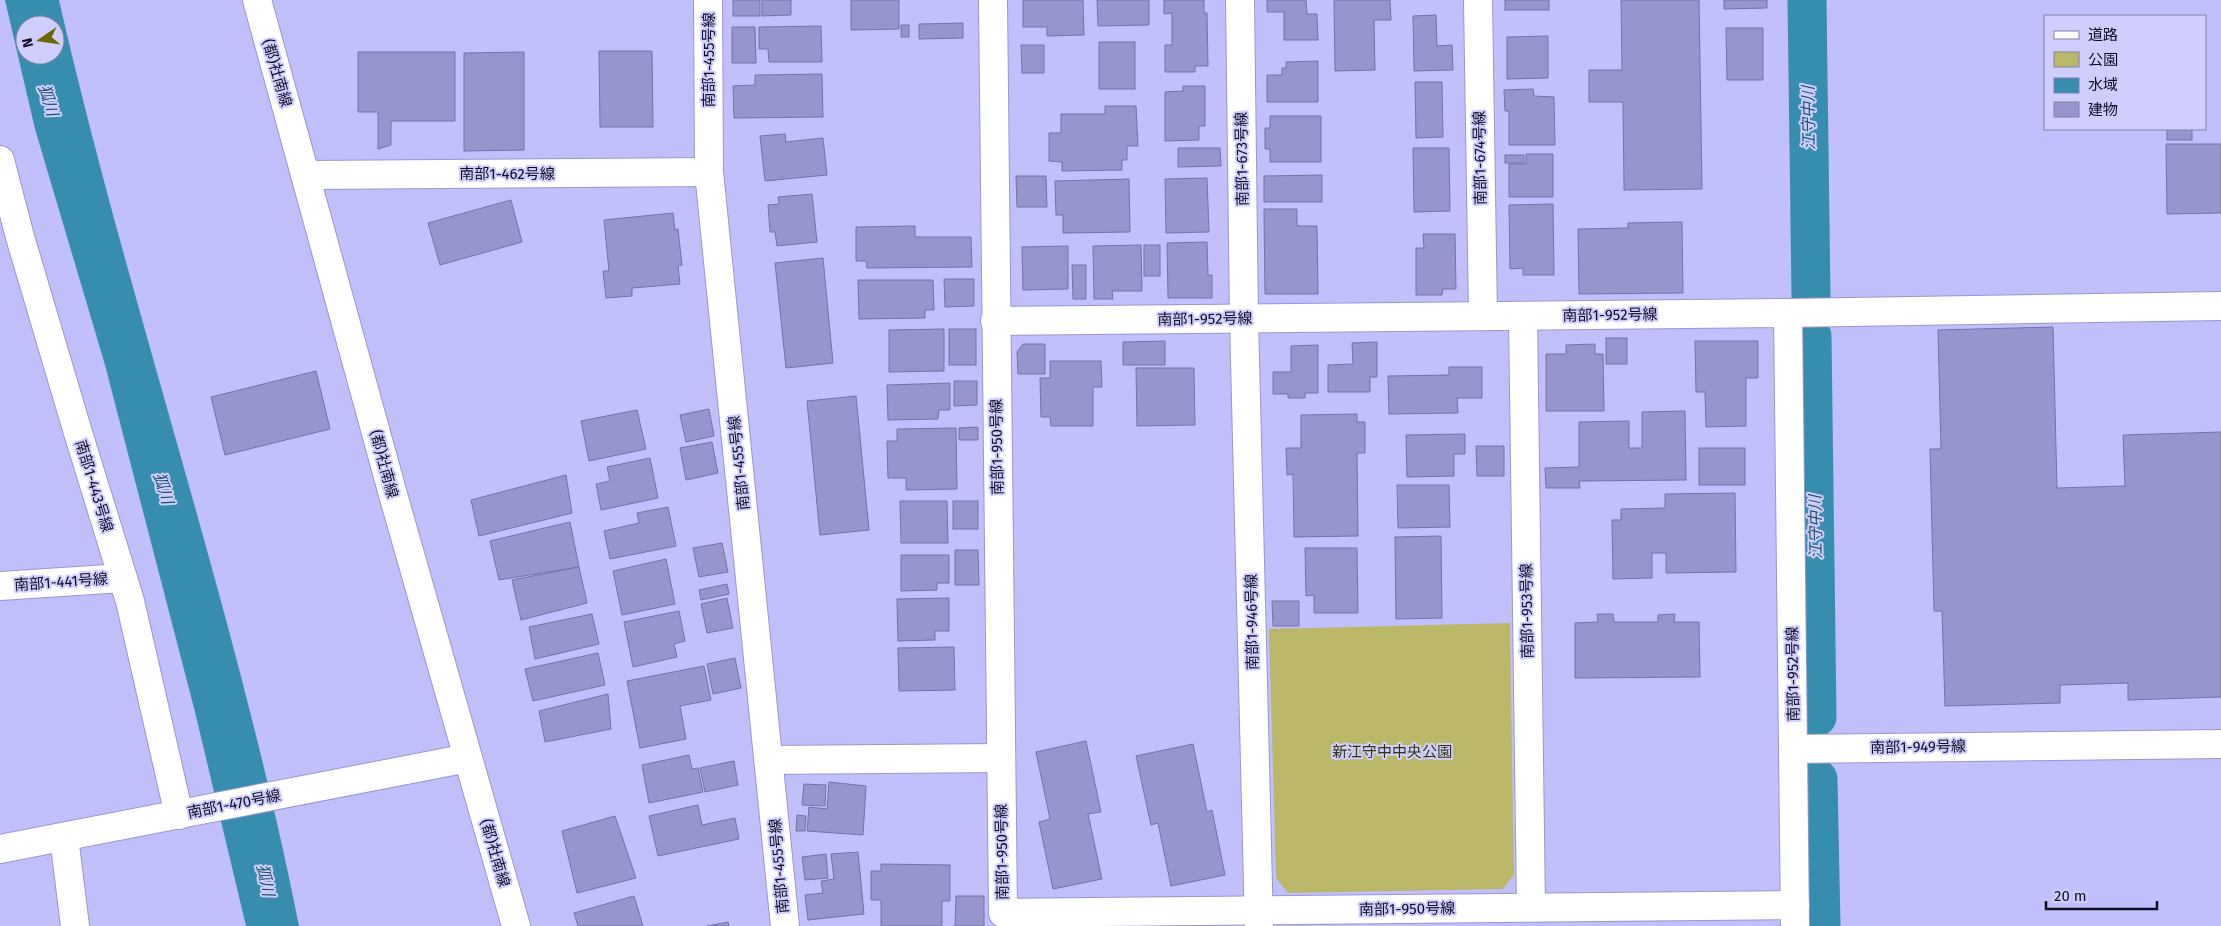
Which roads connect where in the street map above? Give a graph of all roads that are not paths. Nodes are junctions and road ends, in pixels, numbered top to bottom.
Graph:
1 (257, 0) edge
2 (708, 0) edge
3 (993, 0) edge
4 (1240, 0) edge
5 (1478, 0) edge
6 (0, 160) edge
7 (709, 172) junction
8 (305, 175) junction
9 (2221, 306) edge
10 (1788, 312) junction
11 (1483, 316) junction
12 (1523, 316) junction
13 (1244, 318) junction
14 (995, 321) junction
15 (123, 578) junction
16 (0, 586) edge
17 (2221, 744) edge
18 (1793, 748) junction
19 (468, 758) junction
20 (1001, 758) junction
21 (769, 760) junction
22 (185, 814) junction
23 (64, 837) junction
24 (0, 849) edge
25 (1531, 907) junction
26 (1795, 915) edge
27 (1259, 918) edge
28 (75, 926) edge
29 (516, 926) edge
30 (785, 926) edge

1 - 8 street, (都)社南線
2 - 7 street, 南部1-455号線
3 - 14 street, 南部1-950号線
4 - 13 street, 南部1-673号線
5 - 11 street, 南部1-674号線
6 - 15 street, 南部1-443号線
7 - 8 street, 南部1-462号線
7 - 21 street, 南部1-455号線
8 - 19 street, (都)社南線
9 - 10 street
10 - 12 street, 南部1-952号線
10 - 18 street, 南部1-952号線
11 - 12 street, 南部1-952号線
11 - 13 street, 南部1-952号線
12 - 25 street, 南部1-953号線
13 - 14 street, 南部1-952号線
13 - 27 street, 南部1-946号線
14 - 20 street, 南部1-950号線
15 - 16 street, 南部1-441号線
15 - 22 street, 南部1-443号線
17 - 18 street, 南部1-949号線
18 - 26 street
19 - 22 street, 南部1-470号線
19 - 29 street, (都)社南線
20 - 21 street
20 - 27 street, 南部1-950号線
21 - 30 street, 南部1-455号線
22 - 23 street, 南部1-470号線
23 - 24 street, 南部1-470号線
23 - 28 street
25 - 26 street, 南部1-950号線
25 - 27 street, 南部1-950号線

